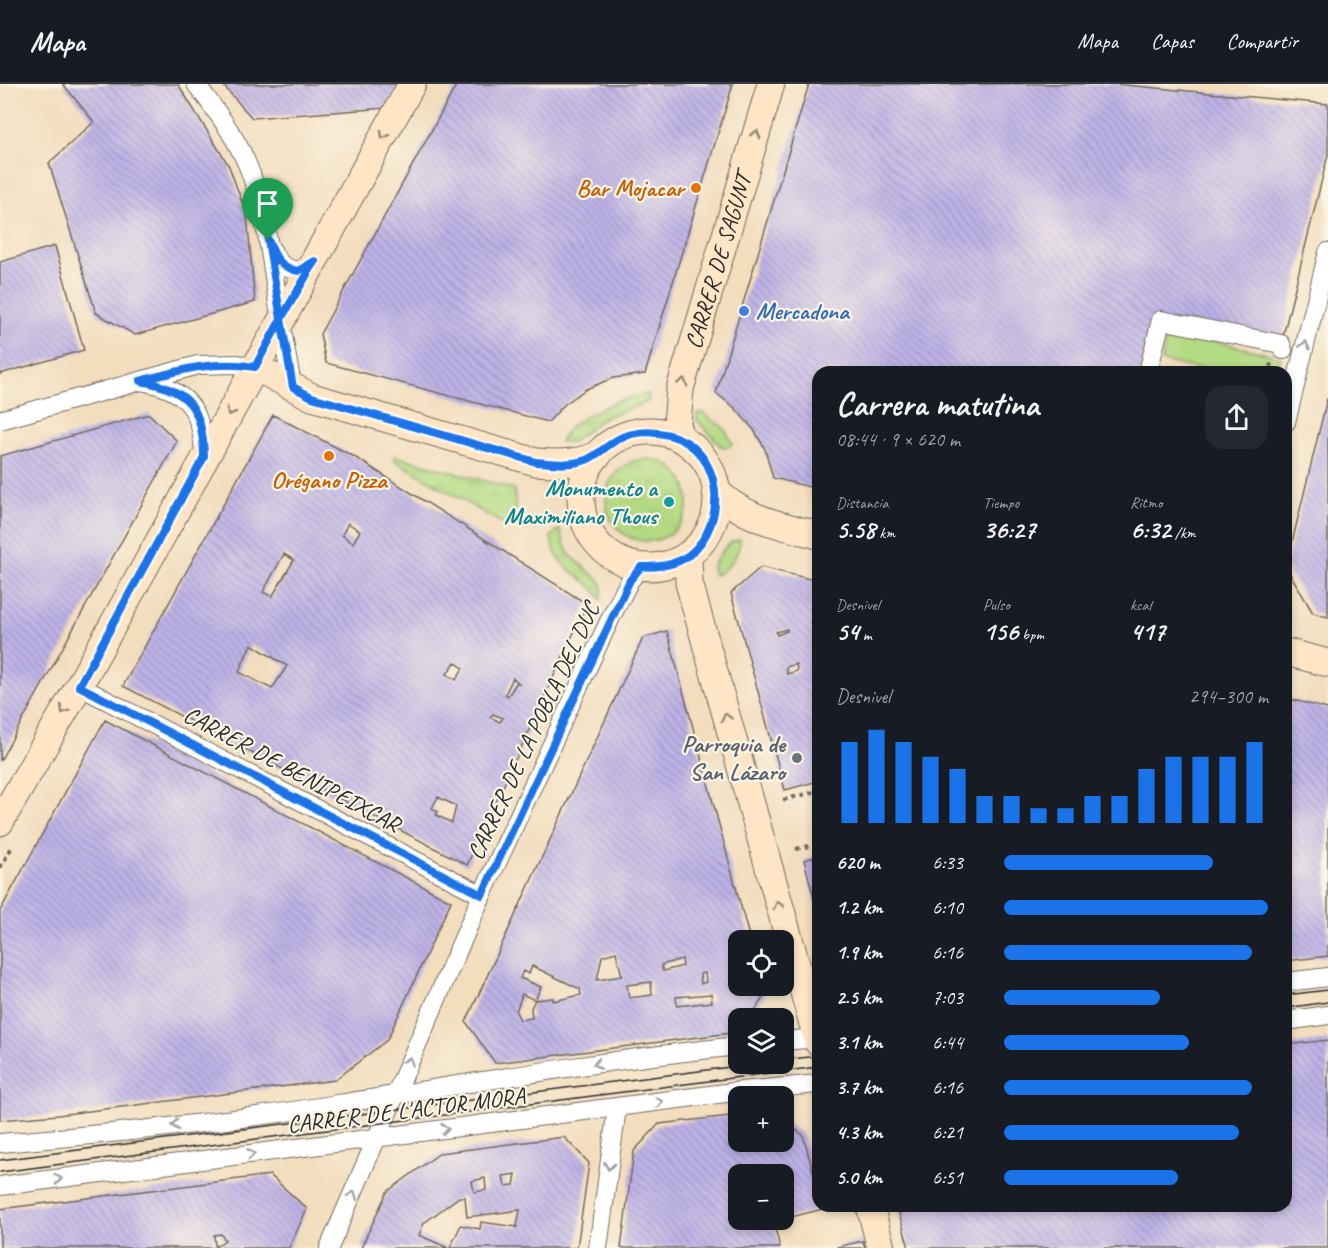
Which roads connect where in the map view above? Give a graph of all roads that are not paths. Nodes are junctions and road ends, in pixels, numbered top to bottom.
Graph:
1 (195, 84) edge
2 (412, 84) edge
3 (771, 84) edge
4 (268, 240) junction
5 (1328, 252) edge
6 (315, 261) junction
7 (1323, 297) edge
8 (281, 319) junction
9 (1283, 350) dead end
10 (1150, 366) edge
11 (255, 367) junction
12 (140, 381) junction
13 (293, 387) junction
14 (1292, 402) edge
15 (0, 420) edge
16 (681, 439) junction
17 (599, 454) junction
18 (204, 457) junction
19 (536, 462) junction
20 (716, 490) junction
21 (581, 499) junction
22 (760, 520) junction
23 (708, 531) junction
24 (812, 533) edge
25 (688, 556) junction
26 (641, 567) junction
27 (1292, 654) edge
28 (1328, 663) edge
29 (79, 686) junction
30 (0, 822) edge
31 (482, 895) junction
32 (1328, 977) edge
33 (1292, 981) edge
34 (1328, 1016) edge
35 (1292, 1020) edge
36 (812, 1021) edge
37 (812, 1039) edge
38 (794, 1040) edge
39 (728, 1047) edge
40 (812, 1085) edge
41 (394, 1094) junction
42 (617, 1108) junction
43 (375, 1138) junction
44 (0, 1143) edge
45 (0, 1186) edge
46 (872, 1212) edge
47 (328, 1248) edge
48 (598, 1248) edge
49 (881, 1248) edge

1 - 4 street
2 -> 6 street
16 -> 3 street, CARRER DE SAGUNT
4 - 6 street
4 - 8 street
5 - 7 street
6 - 8 street
14 -> 7 street
8 - 11 street
8 - 13 street
9 - 10 street
11 - 12 street
11 - 13 street
11 -> 18 street
12 - 15 street
12 - 18 street
13 - 19 street
16 - 17 street
16 - 20 street
17 - 19 street
17 - 21 street
18 - 29 street
19 - 21 street
20 - 22 street
20 - 23 street
21 - 26 street
22 - 23 street
22 - 24 street
23 - 25 street
25 - 26 street
36 -> 25 street
26 - 31 street, CARRER DE LA POBLA DEL DUC
27 - 28 street
29 -> 30 street
29 - 31 street, CARRER DE BENIPEIXCAR
41 -> 31 street, CARRER DE LA POBLA DEL DUC
32 - 33 street
34 - 35 street
37 - 38 street
39 -> 41 street, CARRER DE L'ACTOR MORA
42 -> 40 street, CARRER DE L'ACTOR MORA
41 - 43 street, CARRER DE LA POBLA DEL DUC
41 -> 44 street, CARRER DE L'ACTOR MORA
43 -> 42 street, CARRER DE L'ACTOR MORA
42 -> 48 street
45 -> 43 street, CARRER DE L'ACTOR MORA
47 -> 43 street, CARRER DE LA POBLA DEL DUC
46 - 49 street

